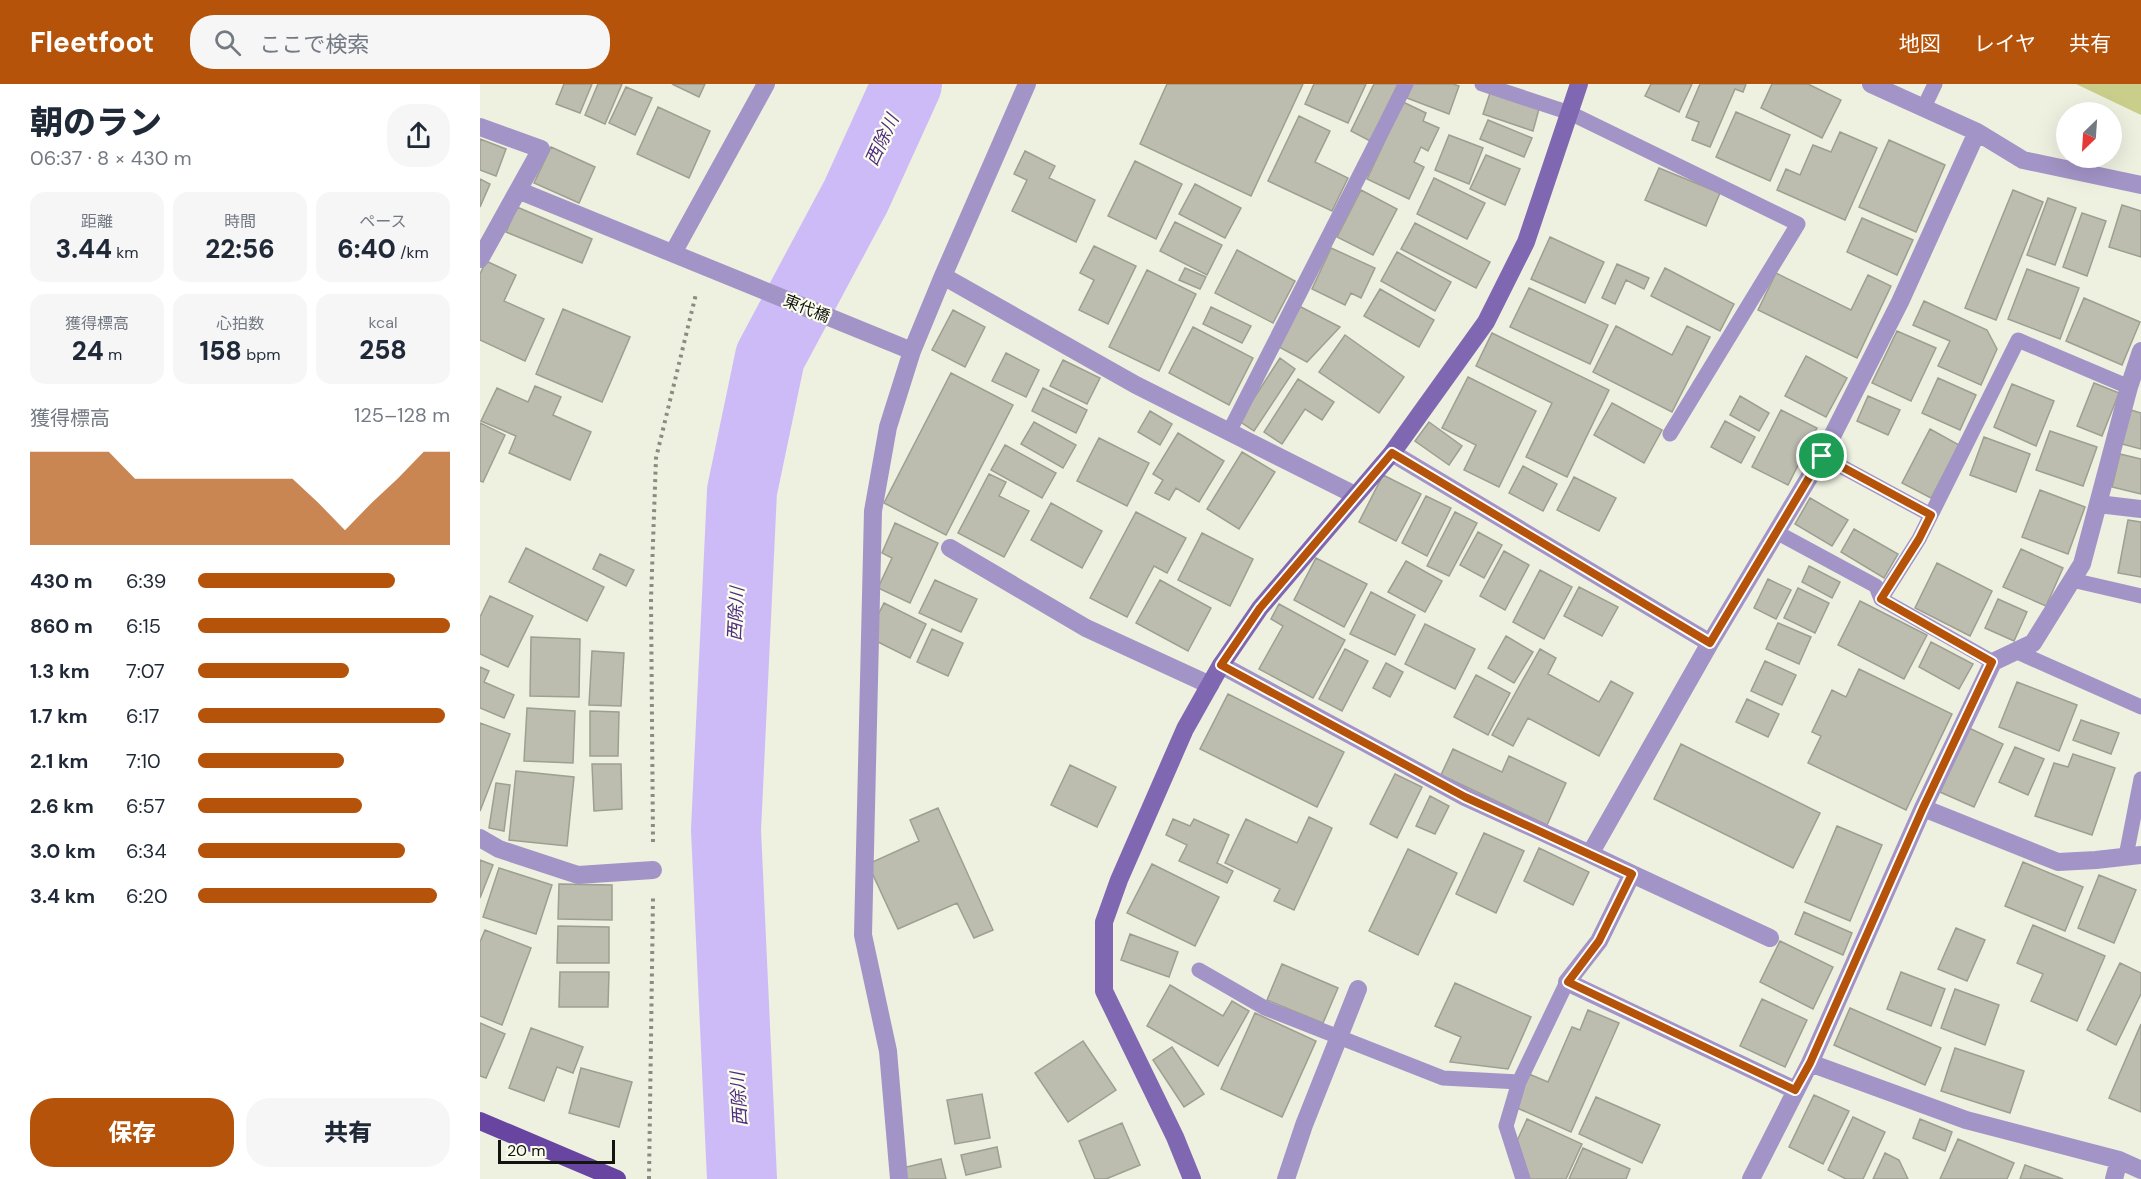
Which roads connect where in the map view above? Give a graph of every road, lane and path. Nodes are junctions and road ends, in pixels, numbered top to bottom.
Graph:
1 (766, 84) edge
2 (1028, 84) edge
3 (1406, 84) edge
4 (1482, 84) edge
5 (1579, 84) edge
6 (1871, 84) edge
7 (1935, 84) edge
8 (1924, 107) junction
9 (1570, 113) junction
10 (480, 127) edge
11 (1977, 132) junction
12 (2141, 185) edge
13 (520, 191) junction
14 (673, 253) junction
15 (480, 259) edge
16 (704, 266) junction
17 (943, 276) junction
18 (911, 350) junction
19 (2141, 351) edge
20 (2129, 387) junction
21 (1229, 432) junction
22 (1670, 434) dead end
23 (1392, 453) junction
24 (1822, 456) junction
25 (1356, 495) junction
26 (2098, 504) junction
27 (2141, 509) edge
28 (1931, 515) junction
29 (1778, 533) junction
30 (950, 548) dead end
31 (2072, 580) junction
32 (2141, 596) edge
33 (1881, 599) junction
34 (1710, 643) junction
35 (2015, 651) junction
36 (1992, 662) junction
37 (1221, 665) junction
38 (1210, 685) junction
39 (2141, 707) edge
40 (2141, 779) edge
41 (1923, 808) junction
42 (480, 838) edge
43 (1590, 854) junction
44 (2133, 855) edge
45 (653, 870) junction
46 (1632, 874) junction
47 (1770, 938) dead end
48 (1199, 970) dead end
49 (1568, 982) junction
50 (1358, 989) dead end
51 (1340, 1036) junction
52 (1810, 1063) junction
53 (1519, 1082) junction
54 (1795, 1090) junction
55 (480, 1121) edge
56 (2118, 1160) junction
57 (2141, 1170) edge
58 (617, 1179) edge
59 (649, 1179) edge
60 (899, 1179) edge
61 (1192, 1179) edge
62 (1287, 1179) edge
63 (1523, 1179) edge
64 (1751, 1179) edge
65 (2114, 1179) edge

1 - 14 street
2 - 17 street
3 - 21 lane
4 - 9 lane
5 - 9 street
6 - 8 street
7 - 8 lane
8 - 11 street
9 - 22 lane
9 - 23 street
10 - 13 street
11 - 12 street
11 - 24 street
13 - 14 street, 東代橋
13 - 15 street
14 - 16 street, 東代橋
16 - 18 street, 東代橋
16 - 45 path
17 - 18 street
17 - 21 street
18 - 60 street
19 - 20 street
20 - 26 street
20 - 28 lane
21 - 25 street
23 - 25 street
23 - 34 street
24 - 28 lane
24 - 29 street
25 - 37 street
26 - 27 street
26 - 31 street
28 - 33 lane
29 - 33 lane
29 - 34 street
30 - 38 street
31 - 32 lane
31 - 35 street
33 - 36 lane
34 - 43 street
35 - 36 street
35 - 39 lane
36 - 41 street
37 - 38 street
37 - 43 street
38 - 61 street
40 - 44 lane
41 - 44 street
41 - 52 street
42 - 45 street
43 - 46 street
45 - 59 path
46 - 47 street
46 - 49 street
48 - 51 lane
49 - 53 lane
49 - 54 street
50 - 51 street
51 - 53 lane
51 - 62 street
52 - 54 street
52 - 56 street
53 - 63 lane
54 - 64 street
55 - 58 main road
56 - 57 street
56 - 65 street

